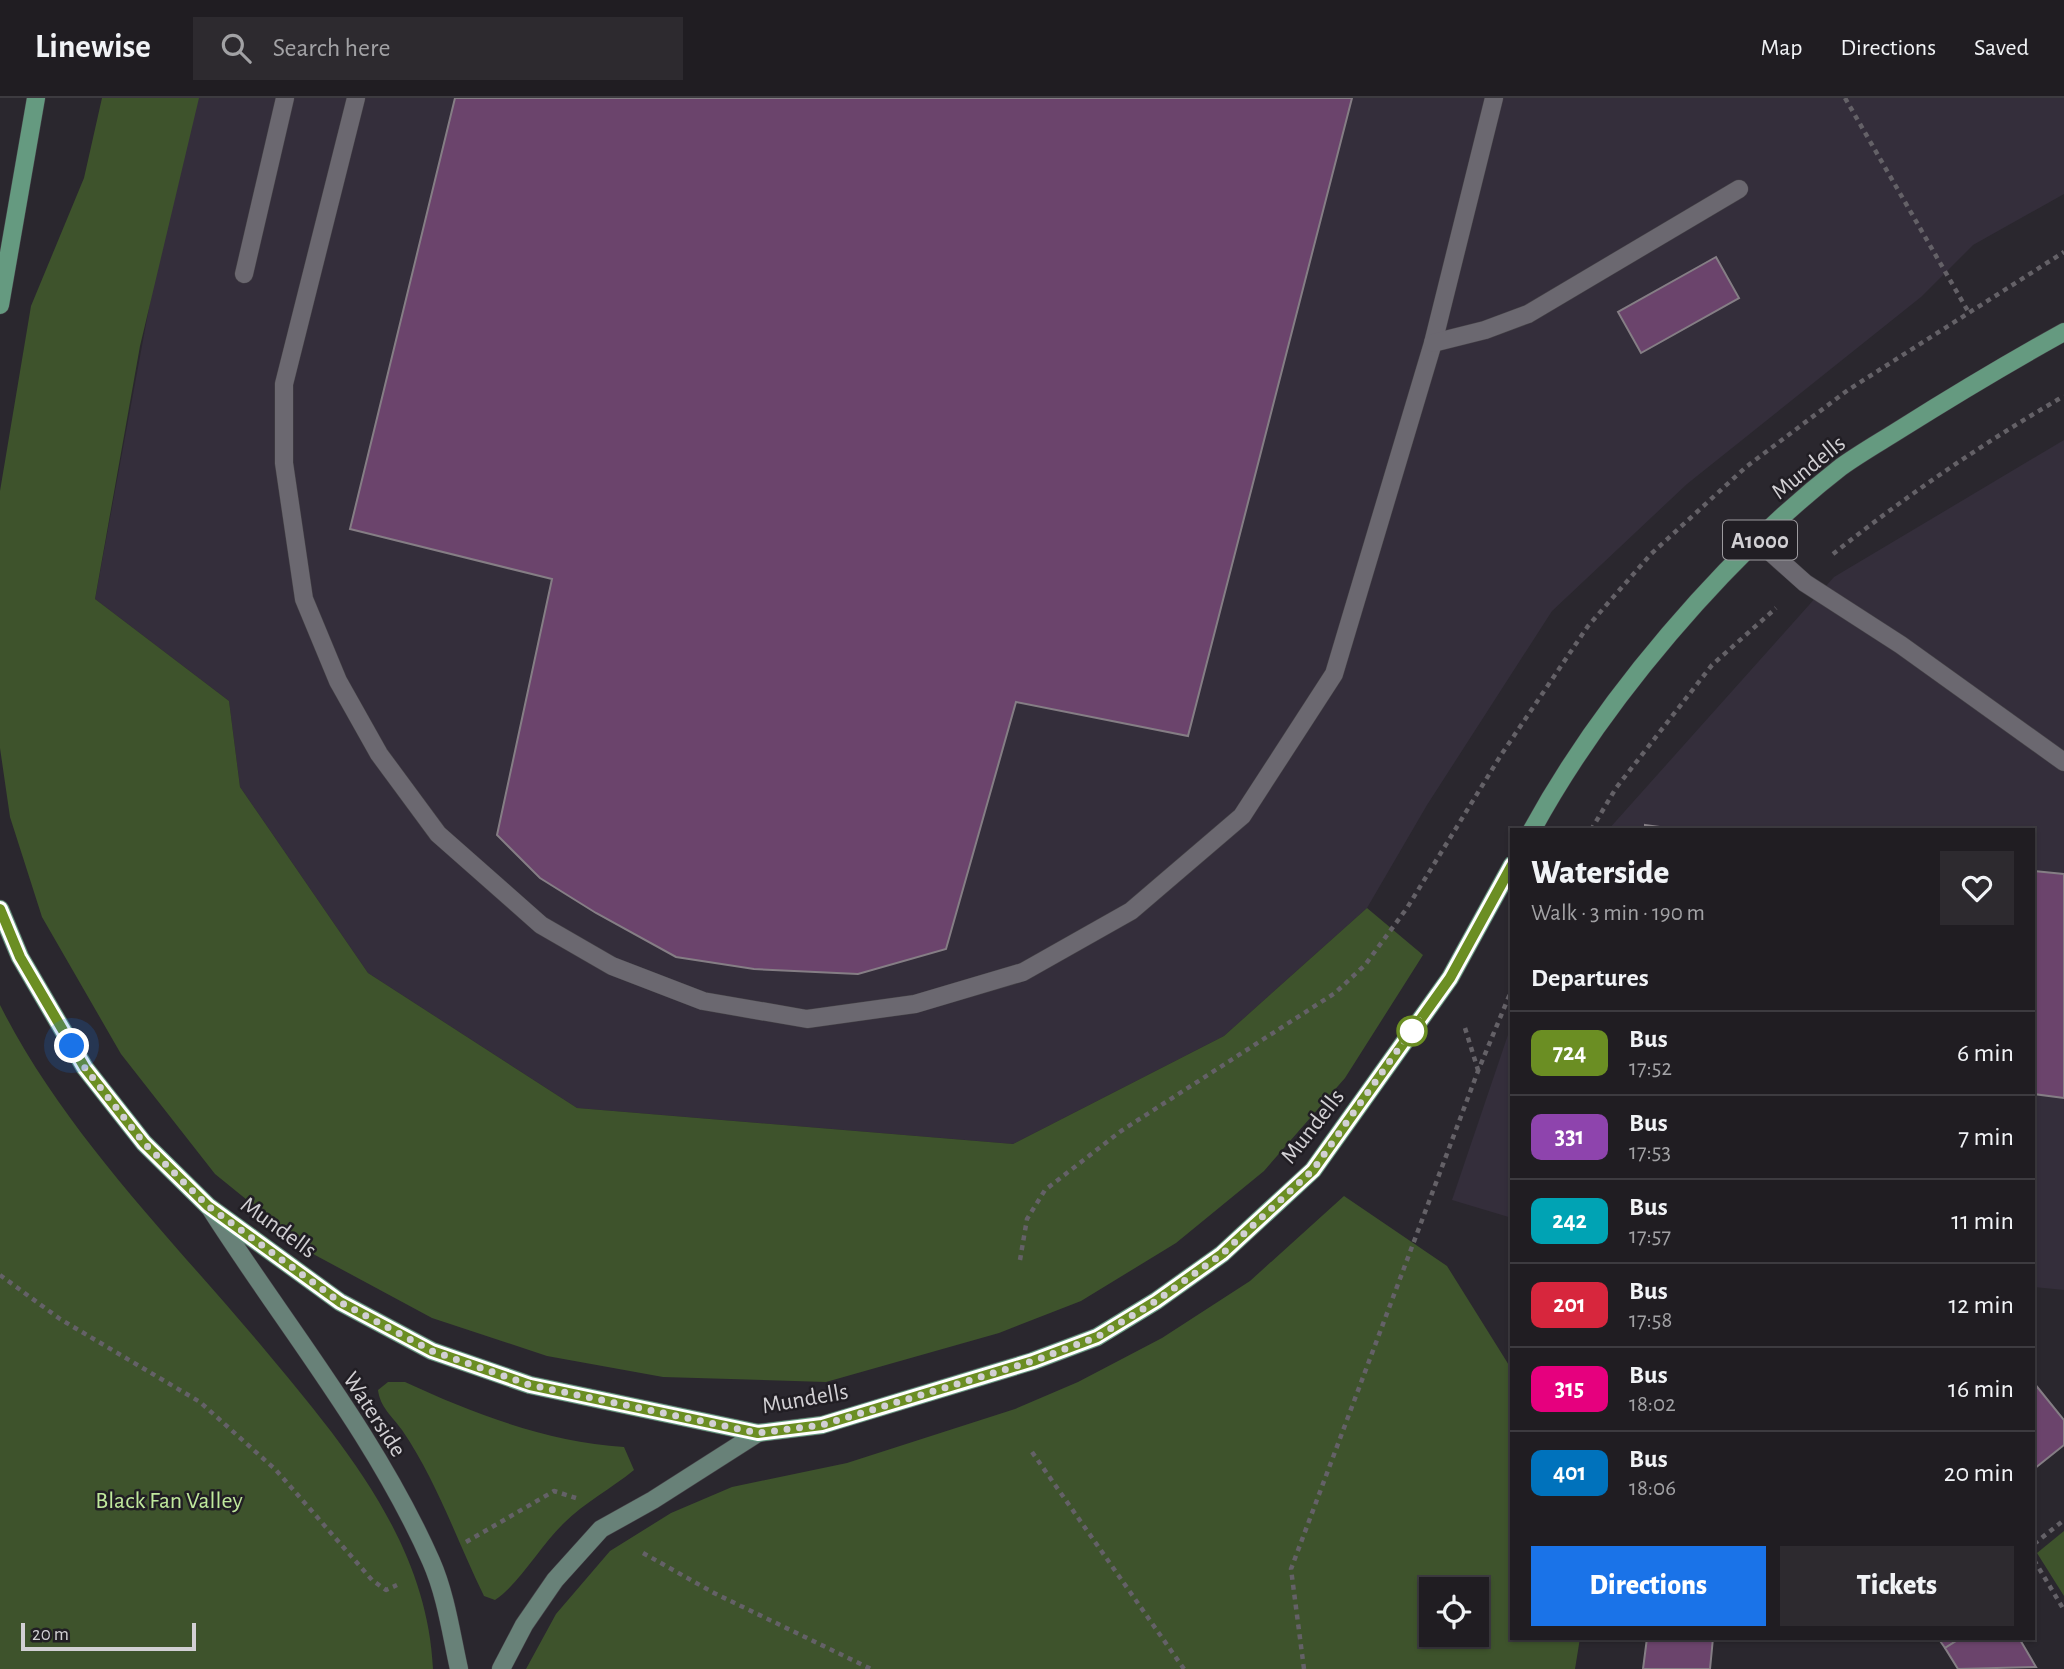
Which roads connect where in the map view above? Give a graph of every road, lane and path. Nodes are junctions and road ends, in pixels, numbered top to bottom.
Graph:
1 (36, 98) edge
2 (285, 98) edge
3 (356, 98) edge
4 (1494, 98) edge
5 (1846, 98) edge
6 (1739, 189) dead end
7 (2064, 252) edge
8 (244, 274) dead end
9 (0, 305) edge
10 (1969, 313) junction
11 (2064, 332) edge
12 (1433, 343) junction
13 (1758, 541) junction
14 (2064, 762) edge
15 (1533, 828) edge
16 (1510, 869) edge
17 (0, 909) edge
18 (1510, 994) edge
19 (208, 1206) junction
20 (1020, 1260) dead end
21 (0, 1275) edge
22 (758, 1433) junction
23 (1032, 1452) dead end
24 (2064, 1520) edge
25 (601, 1529) junction
26 (2035, 1543) edge
27 (2035, 1562) edge
28 (432, 1563) junction
29 (2064, 1610) edge
30 (459, 1669) edge
31 (501, 1669) edge
32 (871, 1669) edge
33 (1184, 1669) edge
34 (1304, 1669) edge

1 - 9 main road
2 - 8 lane
3 - 12 lane
4 - 12 lane
5 - 10 path
6 - 12 lane
7 - 10 path
10 - 20 path
11 - 13 main road, Mundells / A1000
13 - 14 lane
13 - 15 main road, Mundells / A1000
16 - 22 main road, Mundells
17 - 19 main road, Mundells
18 - 34 path
19 - 22 main road, Mundells
19 - 28 main road, Waterside
21 - 28 path
22 - 25 main road
23 - 33 path
24 - 26 path
25 - 28 path
25 - 31 main road
25 - 32 path
27 - 29 path
28 - 30 main road, Waterside

